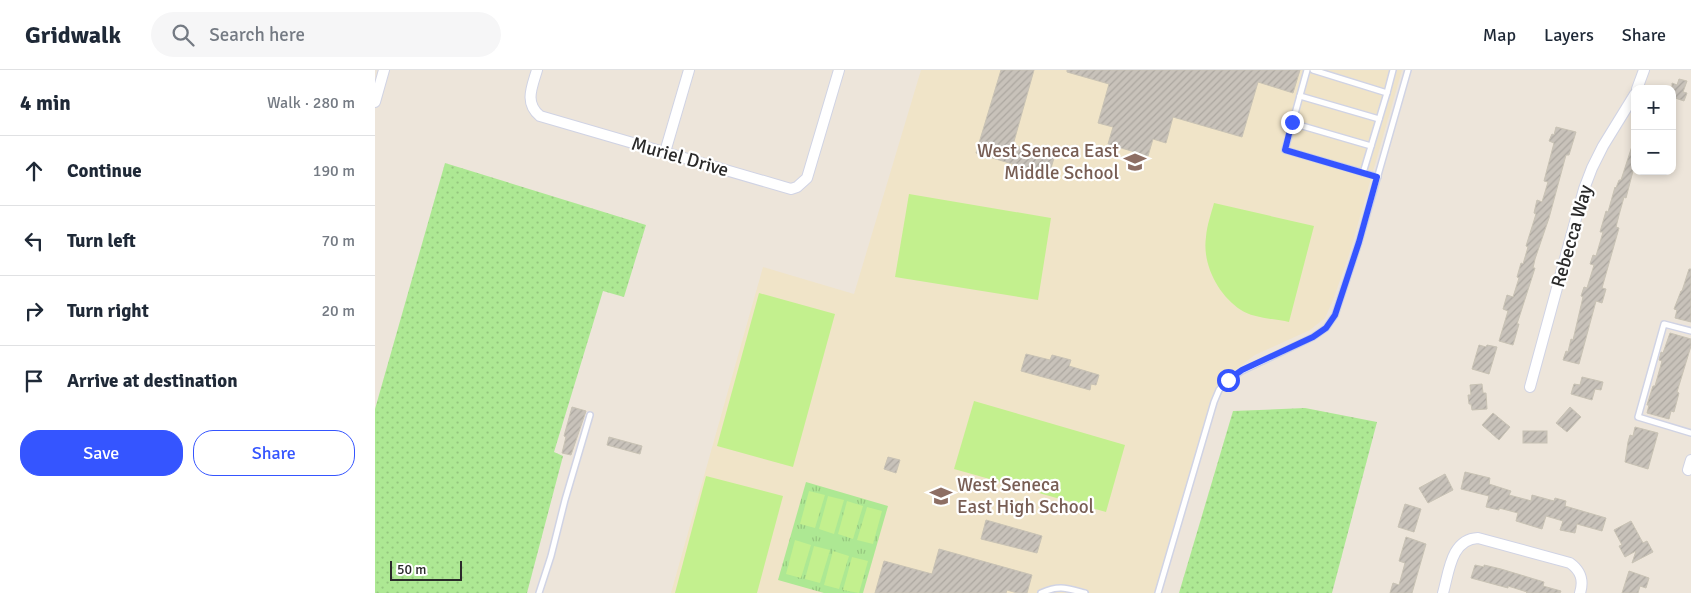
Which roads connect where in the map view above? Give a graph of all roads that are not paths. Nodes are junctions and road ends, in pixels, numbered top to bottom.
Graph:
1 (384, 70) edge
2 (537, 70) edge
3 (689, 70) edge
4 (839, 70) edge
5 (1307, 70) edge
6 (1313, 70) edge
7 (1393, 70) edge
8 (1407, 70) edge
9 (1644, 70) edge
10 (1638, 85) edge
11 (1387, 93) junction
12 (1300, 96) junction
13 (1631, 100) edge
14 (375, 102) edge
15 (1379, 118) junction
16 (1292, 122) junction
17 (1371, 146) junction
18 (665, 152) junction
19 (1363, 173) junction
20 (1377, 177) junction
21 (1691, 330) edge
22 (1530, 387) dead end
23 (590, 415) dead end
24 (1691, 433) edge
25 (539, 593) edge
26 (1041, 593) edge
27 (1085, 593) edge
28 (1157, 593) edge
29 (1443, 593) edge
30 (1580, 593) edge

1 - 14 street
2 - 18 street, Muriel Drive
3 - 18 street
4 - 18 street, Muriel Drive
5 - 12 lane
6 - 11 lane
7 - 11 lane
8 - 20 lane
9 - 10 street
11 - 15 lane
12 - 15 lane
12 - 16 lane
13 - 22 street, Rebecca Way
15 - 17 lane
16 - 17 lane
16 - 19 lane
17 - 19 lane
19 - 20 lane
20 - 28 lane
21 - 24 lane
23 - 25 lane
26 - 27 lane
29 - 30 street

